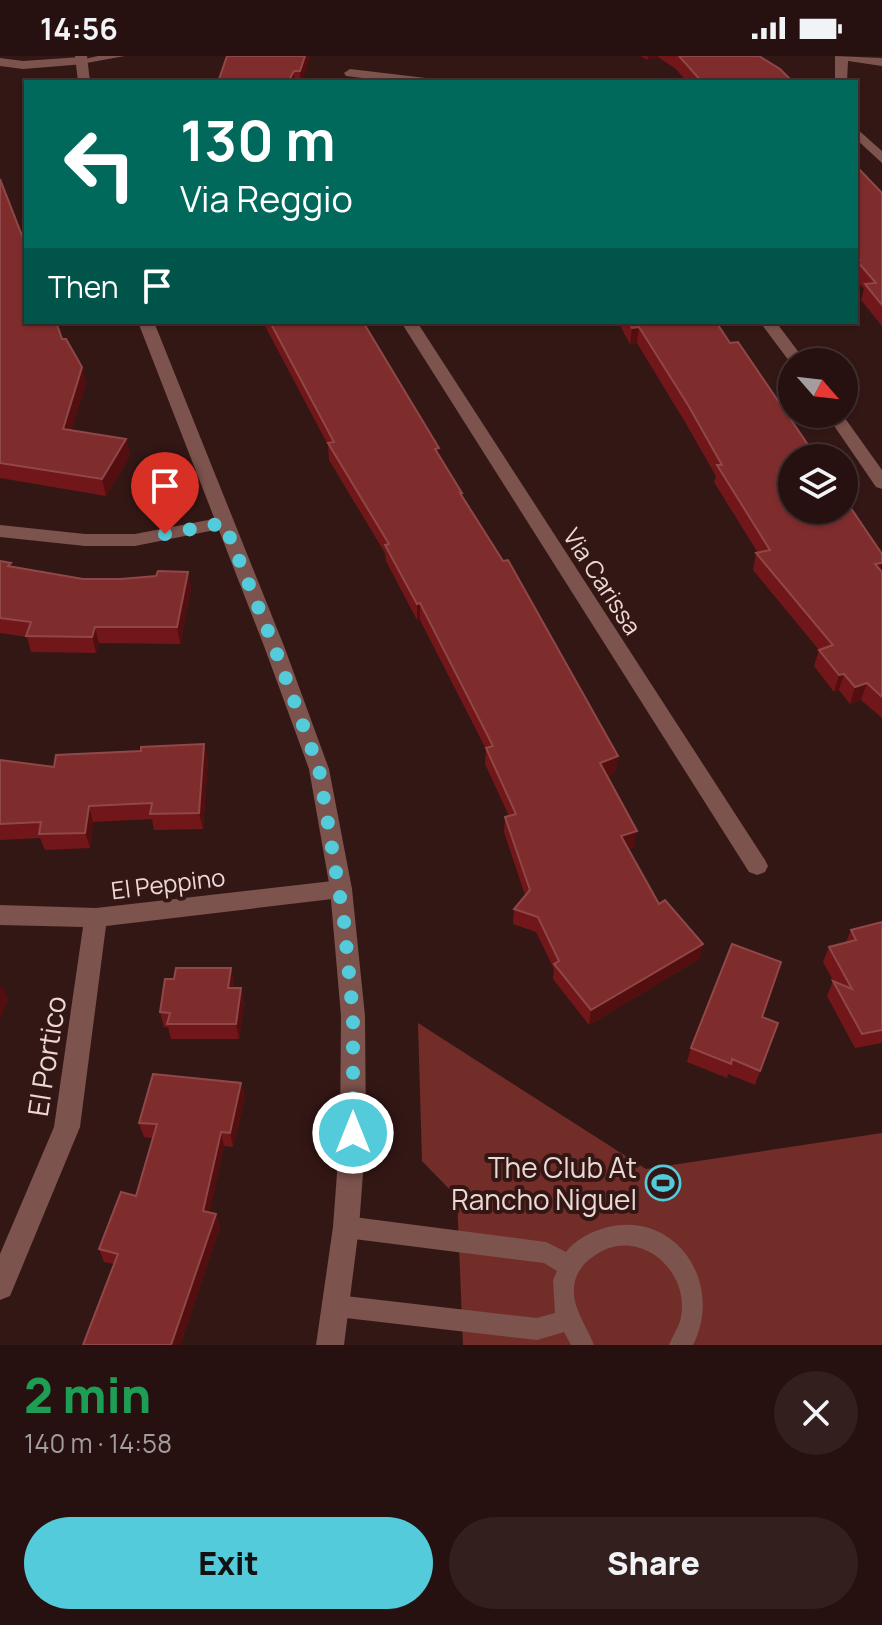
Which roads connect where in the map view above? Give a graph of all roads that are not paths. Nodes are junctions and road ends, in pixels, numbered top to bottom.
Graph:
1 (120, 56) edge
2 (355, 56) edge
3 (842, 56) edge
4 (81, 58) edge
5 (0, 62) edge
6 (882, 62) edge
7 (348, 77) edge
8 (84, 80) edge
9 (395, 80) edge
10 (841, 80) edge
11 (858, 134) edge
12 (882, 159) edge
13 (147, 324) edge
14 (410, 324) edge
15 (770, 324) edge
16 (788, 348) edge
17 (844, 428) edge
18 (882, 483) edge
19 (224, 523) junction
20 (0, 531) edge
21 (757, 866) dead end
22 (341, 889) junction
23 (0, 915) edge
24 (96, 918) junction
25 (346, 1227) junction
26 (568, 1265) junction
27 (0, 1286) edge
28 (337, 1306) junction
29 (568, 1320) junction
30 (330, 1345) edge
31 (583, 1345) edge
32 (680, 1345) edge

1 - 4 lane
2 - 7 street
3 - 6 street
3 - 10 street
4 - 5 street
4 - 8 street
7 - 9 street
11 - 12 street
13 - 19 street
14 - 21 street, Via Carissa
15 - 16 street
17 - 18 street
19 - 20 street
19 - 22 street
22 - 24 street, El Peppino
22 - 25 street
23 - 24 street, El Peppino
24 - 27 street, El Portico
25 - 26 lane
25 - 28 street
26 - 29 lane
26 - 32 lane
28 - 29 lane
28 - 30 street
29 - 31 lane

